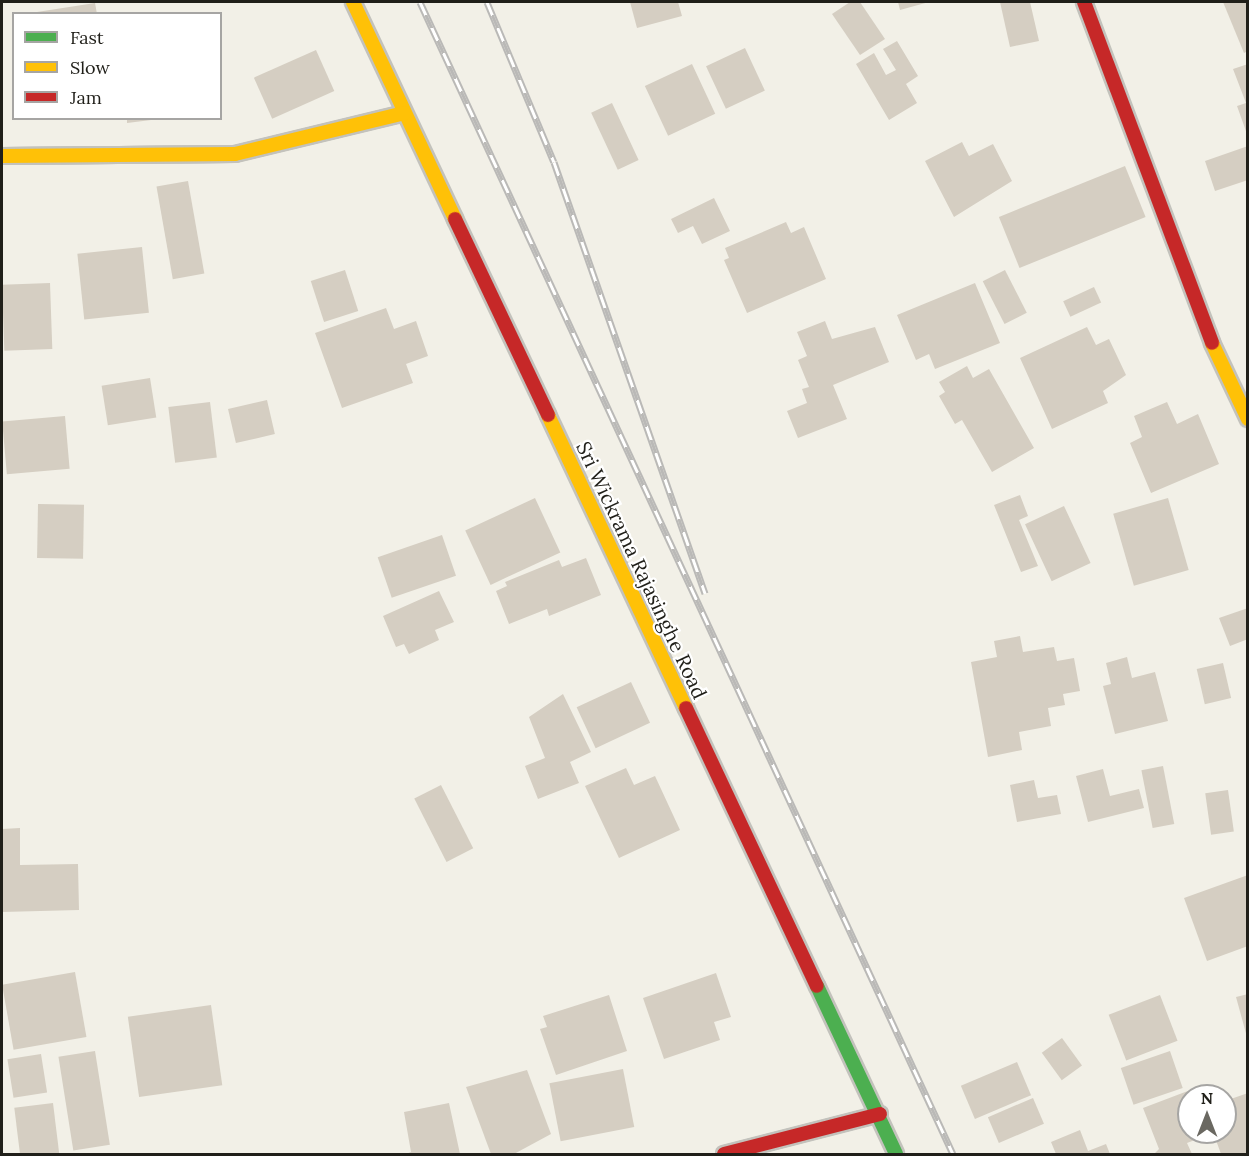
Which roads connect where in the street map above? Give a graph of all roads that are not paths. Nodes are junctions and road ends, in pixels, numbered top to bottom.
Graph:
1 (353, 2) edge
2 (1084, 2) edge
3 (404, 113) junction
4 (2, 156) edge
5 (1248, 419) edge
6 (880, 1114) junction
7 (724, 1155) edge
8 (896, 1155) edge

1 - 3 main road, Sri Wickrama Rajasinghe Road
2 - 5 main road
3 - 4 main road
3 - 6 main road, Sri Wickrama Rajasinghe Road
6 - 7 main road
6 - 8 main road, Sri Wickrama Rajasinghe Road

